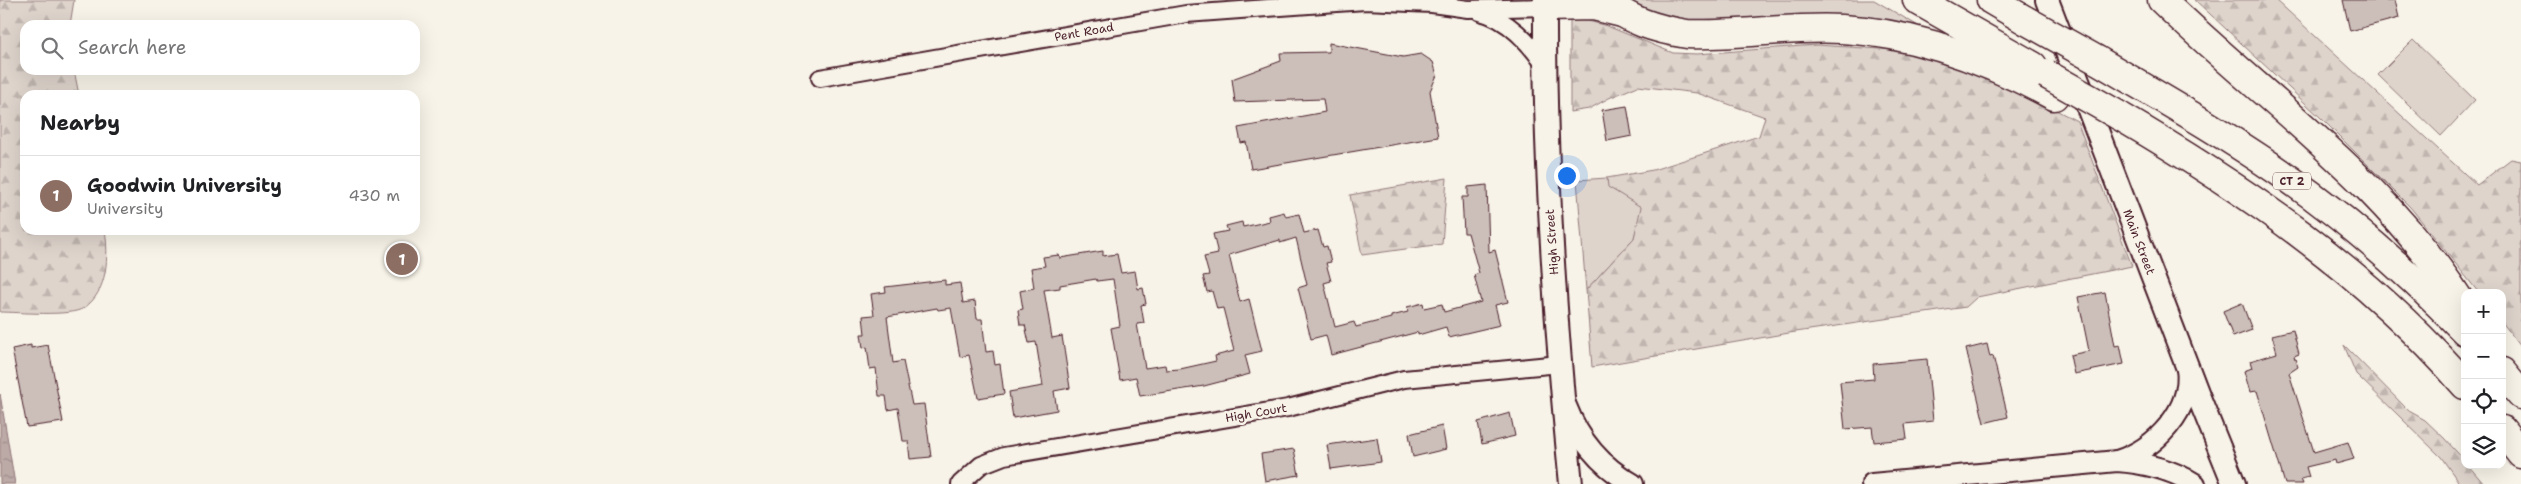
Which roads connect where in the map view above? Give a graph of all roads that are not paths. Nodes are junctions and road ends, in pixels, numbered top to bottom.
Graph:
1 (1372, 0) edge
2 (1917, 0) edge
3 (1991, 0) edge
4 (2047, 0) edge
5 (2162, 0) edge
6 (1350, 2) junction
7 (1545, 4) edge
8 (1614, 6) edge
9 (1468, 9) junction
10 (1545, 66) junction
11 (820, 78) dead end
12 (2050, 85) junction
13 (2461, 304) edge
14 (2461, 327) edge
15 (2185, 363) junction
16 (1560, 364) junction
17 (2506, 377) edge
18 (2461, 381) edge
19 (1563, 395) junction
20 (2521, 395) edge
21 (2506, 435) edge
22 (2521, 454) edge
23 (2117, 461) junction
24 (960, 484) edge
25 (1571, 484) edge
26 (1633, 484) edge
27 (1872, 484) edge
28 (2195, 484) edge
29 (2234, 484) edge

1 - 6 street, Pent Road
2 - 12 highway
3 - 14 highway, CT 2, bridge
4 - 15 main road, Main Street
5 - 13 highway
6 - 9 street, Pent Road
6 - 11 street, Pent Road
7 - 8 highway
7 - 9 street, Pent Road
7 - 10 main road, High Street
8 - 12 highway
9 - 10 street, Pent Road
10 - 16 main road, High Street
12 - 18 highway, bridge
15 - 23 street
15 - 29 main road, Main Street
16 - 19 main road, High Street
16 - 24 street, High Court
17 - 20 highway
19 - 25 main road, High Street
19 - 26 street
21 - 22 highway
23 - 27 street
23 - 28 street

